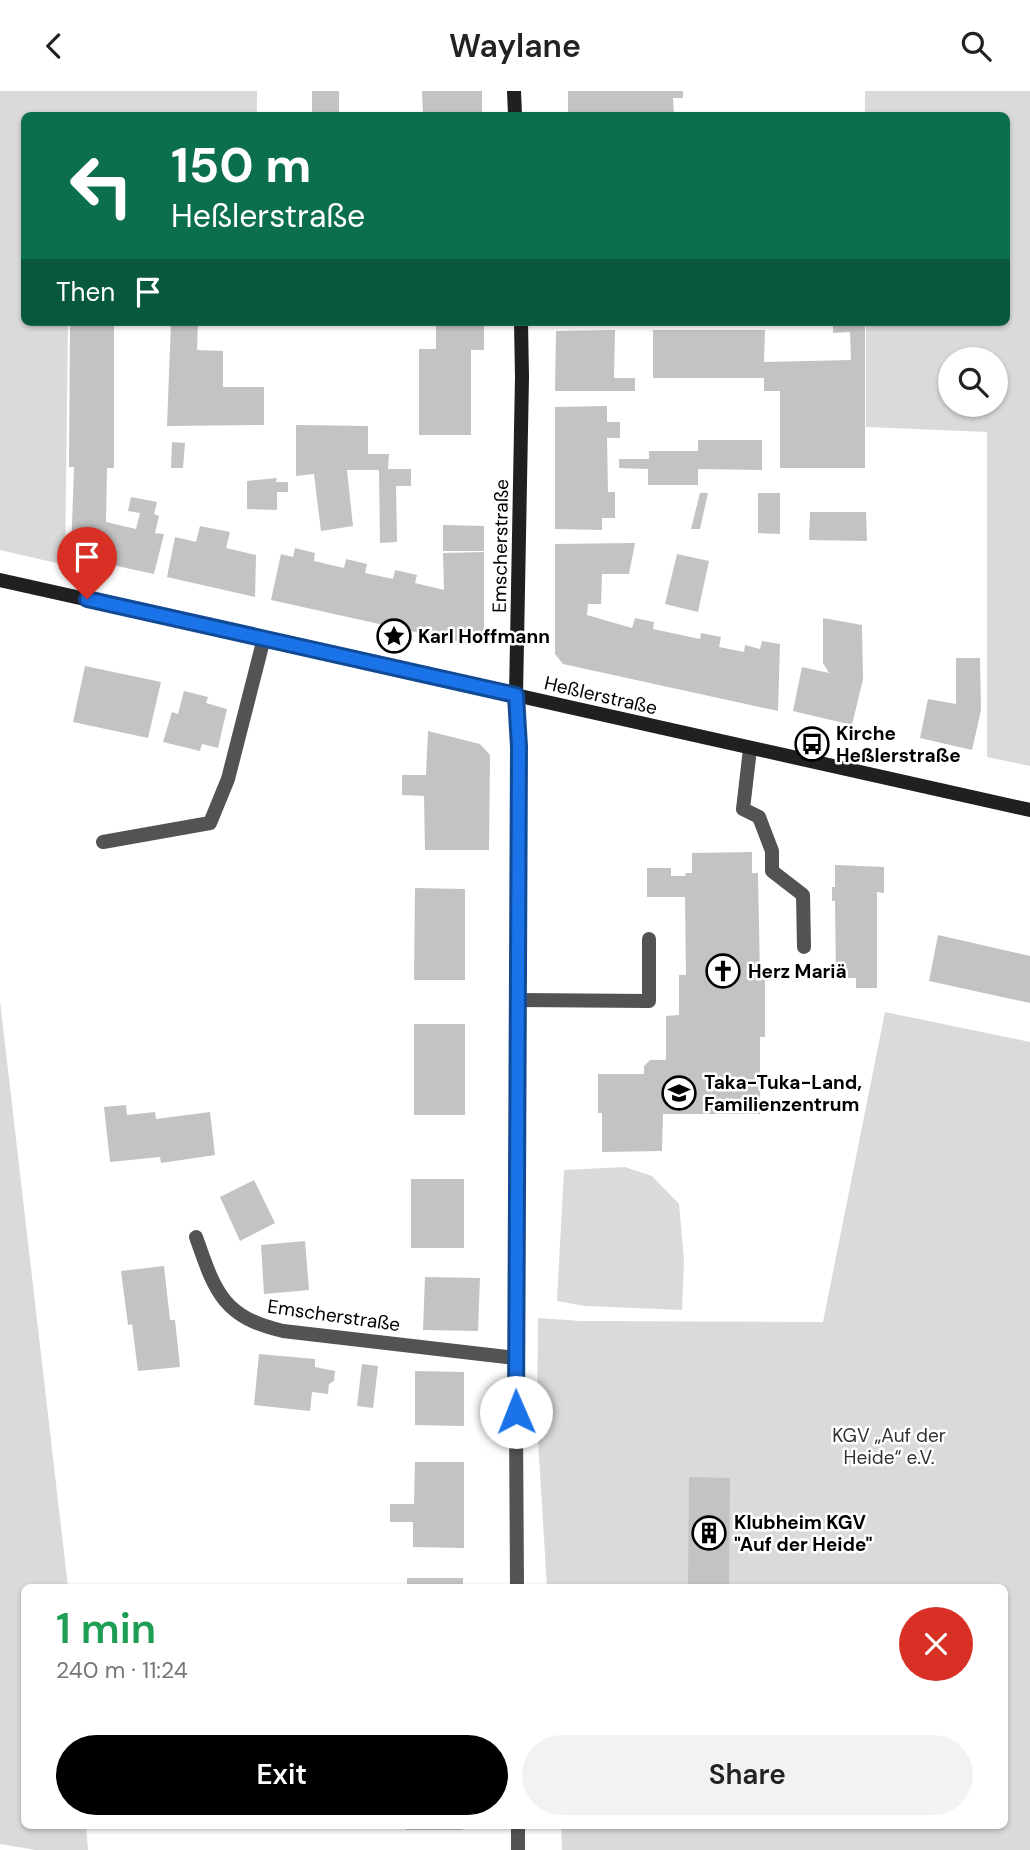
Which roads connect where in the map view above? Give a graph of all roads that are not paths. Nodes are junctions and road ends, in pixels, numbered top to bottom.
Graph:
1 (514, 91) edge
2 (515, 112) edge
3 (521, 326) edge
4 (0, 580) edge
5 (264, 638) junction
6 (516, 695) junction
7 (750, 749) junction
8 (1030, 810) edge
9 (103, 842) dead end
10 (649, 939) dead end
11 (804, 947) dead end
12 (518, 1000) junction
13 (196, 1237) dead end
14 (515, 1358) junction
15 (517, 1584) edge
16 (518, 1829) edge
17 (518, 1850) edge

1 - 2 street
3 - 6 street, Emscherstraße
4 - 5 street, Heßlerstraße
5 - 6 street, Heßlerstraße
5 - 9 street
6 - 7 street, Heßlerstraße
6 - 12 street, Emscherstraße
7 - 8 street, Heßlerstraße
7 - 11 street
10 - 12 street
12 - 14 street, Emscherstraße
13 - 14 street, Emscherstraße
14 - 15 street, Emscherstraße
16 - 17 street

